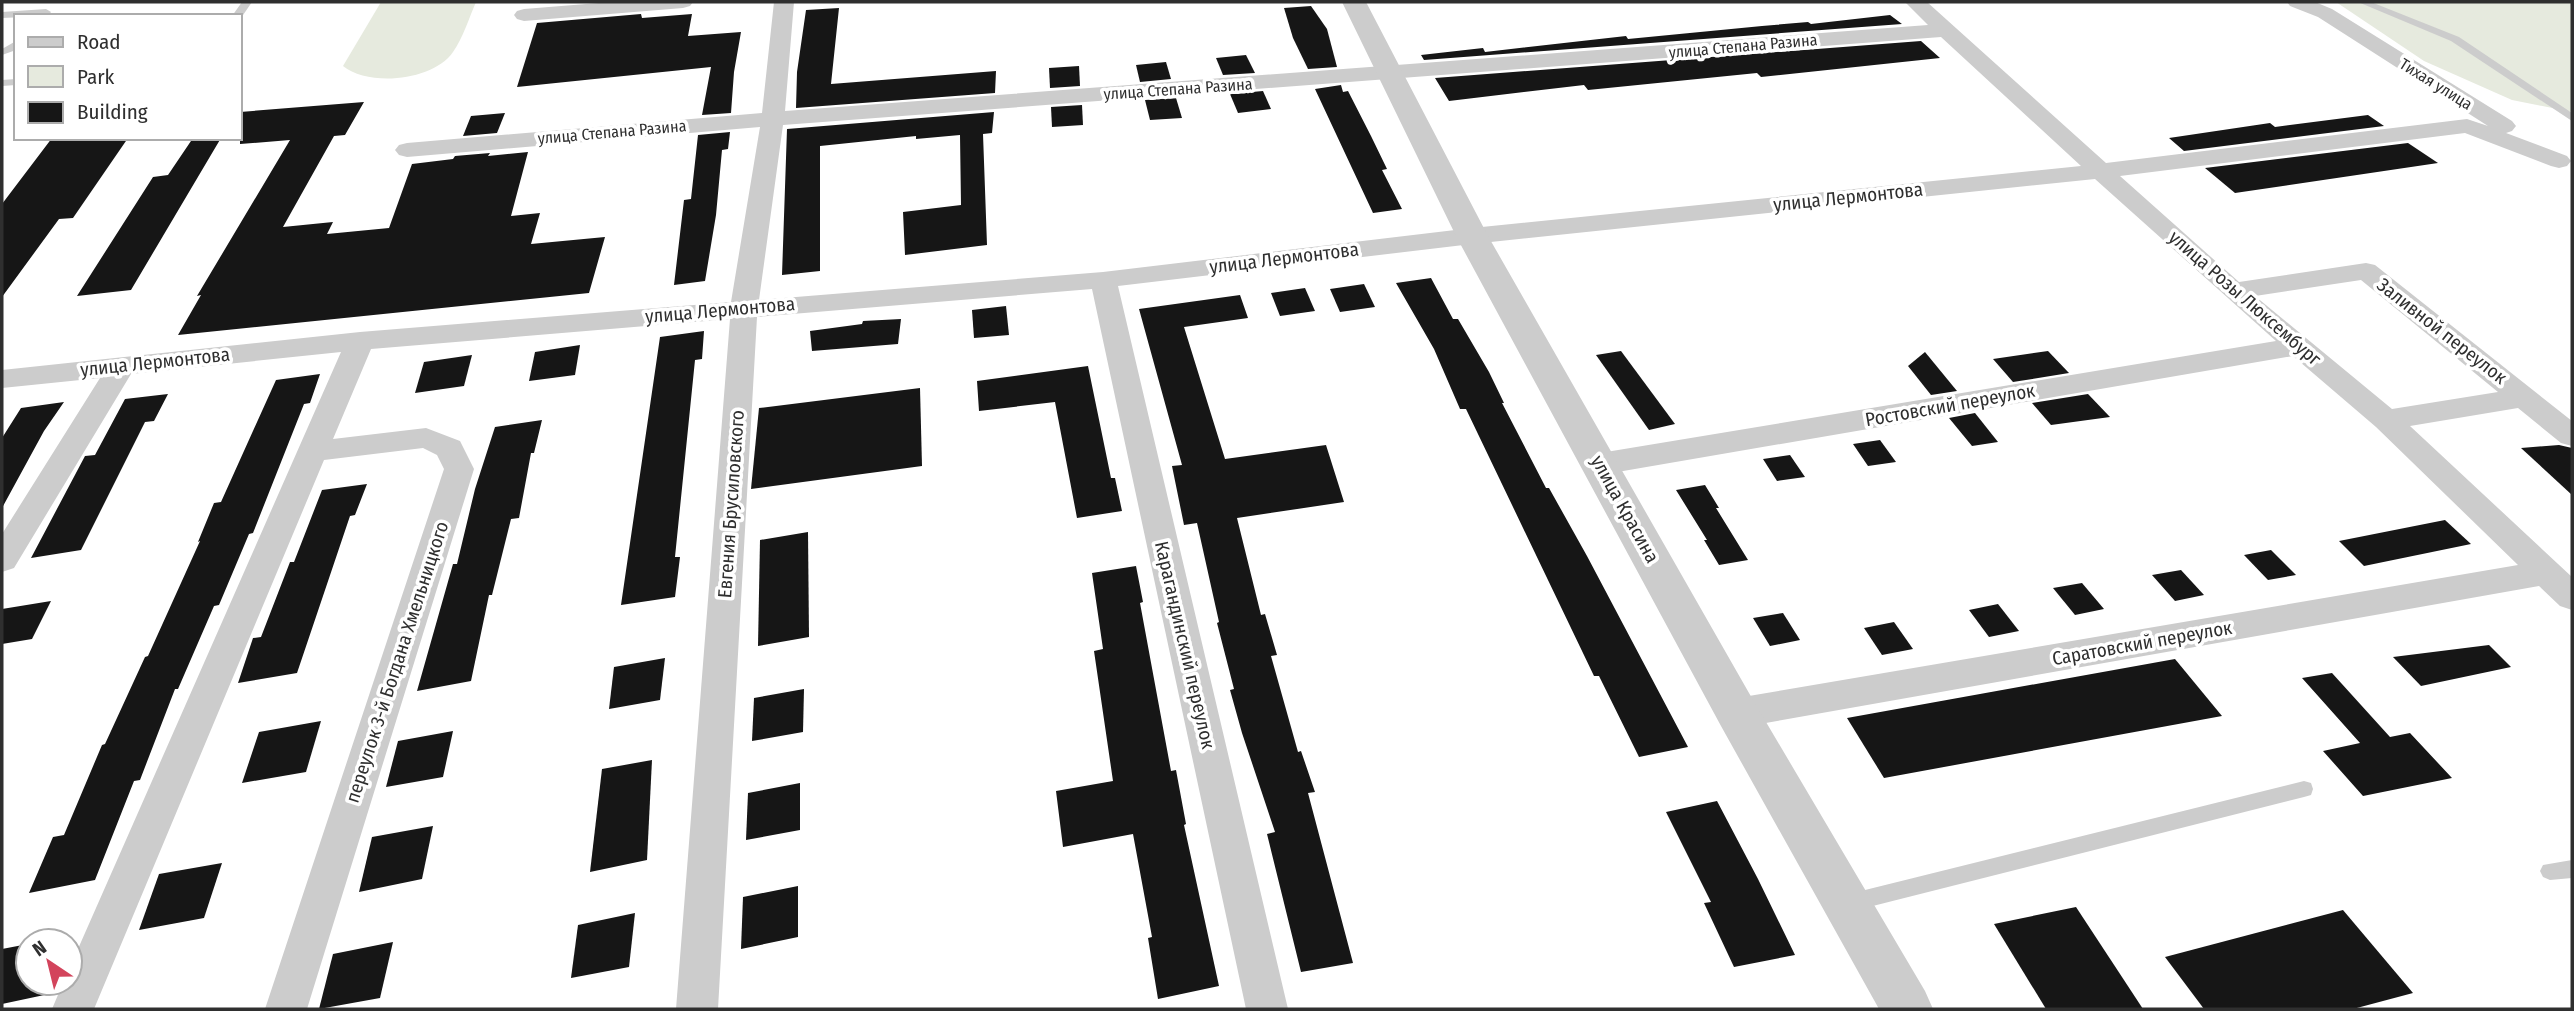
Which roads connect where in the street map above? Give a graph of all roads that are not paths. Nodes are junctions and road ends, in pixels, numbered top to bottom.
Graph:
1 (682, 2) edge
2 (785, 2) edge
3 (1354, 2) edge
4 (1915, 2) edge
5 (2297, 2) edge
6 (2363, 2) edge
7 (17, 14) edge
8 (44, 14) edge
9 (524, 15) dead end
10 (1948, 30) junction
11 (1391, 74) junction
12 (773, 117) junction
13 (2572, 118) edge
14 (407, 150) dead end
15 (2568, 164) edge
16 (2098, 171) junction
17 (1472, 236) junction
18 (1103, 280) junction
19 (2233, 290) junction
20 (744, 308) junction
21 (360, 341) junction
22 (2301, 346) junction
23 (122, 365) junction
24 (2, 379) edge
25 (2526, 397) junction
26 (2386, 420) junction
27 (2572, 436) edge
28 (314, 451) junction
29 (1600, 464) junction
30 (2, 560) edge
31 (2547, 572) junction
32 (2572, 597) edge
33 (1737, 713) junction
34 (2304, 789) dead end
35 (2572, 869) edge
36 (2550, 870) dead end
37 (1847, 904) junction
38 (73, 1009) edge
39 (286, 1009) edge
40 (697, 1009) edge
41 (1267, 1009) edge
42 (1907, 1009) edge

1 - 9 street
2 - 12 street, Евгения Брусиловского
3 - 11 street, улица Красина
4 - 10 street, улица Розы Люксембург
5 - 15 street, Тихая улица
6 - 13 lane
7 - 8 lane
10 - 11 street, улица Степана Разина
10 - 16 street, улица Розы Люксембург
11 - 12 street, улица Степана Разина
11 - 17 street, улица Красина
12 - 14 street, улица Степана Разина
12 - 20 street, Евгения Брусиловского
15 - 16 street, улица Лермонтова
16 - 17 street, улица Лермонтова
16 - 19 street, улица Розы Люксембург
17 - 18 street, улица Лермонтова
17 - 29 street, улица Красина
18 - 20 street, улица Лермонтова
18 - 41 street, Карагандинский переулок
19 - 22 street, улица Розы Люксембург
19 - 25 street, Заливной переулок
20 - 21 street, улица Лермонтова
20 - 40 street, Евгения Брусиловского
21 - 23 street, улица Лермонтова
21 - 28 street
22 - 26 street, улица Розы Люксембург
22 - 29 street, Ростовский переулок
23 - 24 street, улица Лермонтова
23 - 30 street
25 - 26 street, Заливной переулок
25 - 27 street, Заливной переулок
26 - 31 street, улица Розы Люксембург
28 - 38 street
28 - 39 street, переулок 3-й Богдана Хмельницкого
29 - 33 street, улица Красина
31 - 32 street, улица Розы Люксембург
31 - 33 street, Саратовский переулок
33 - 37 street, улица Красина
34 - 37 lane
35 - 36 lane
37 - 42 street, улица Красина

